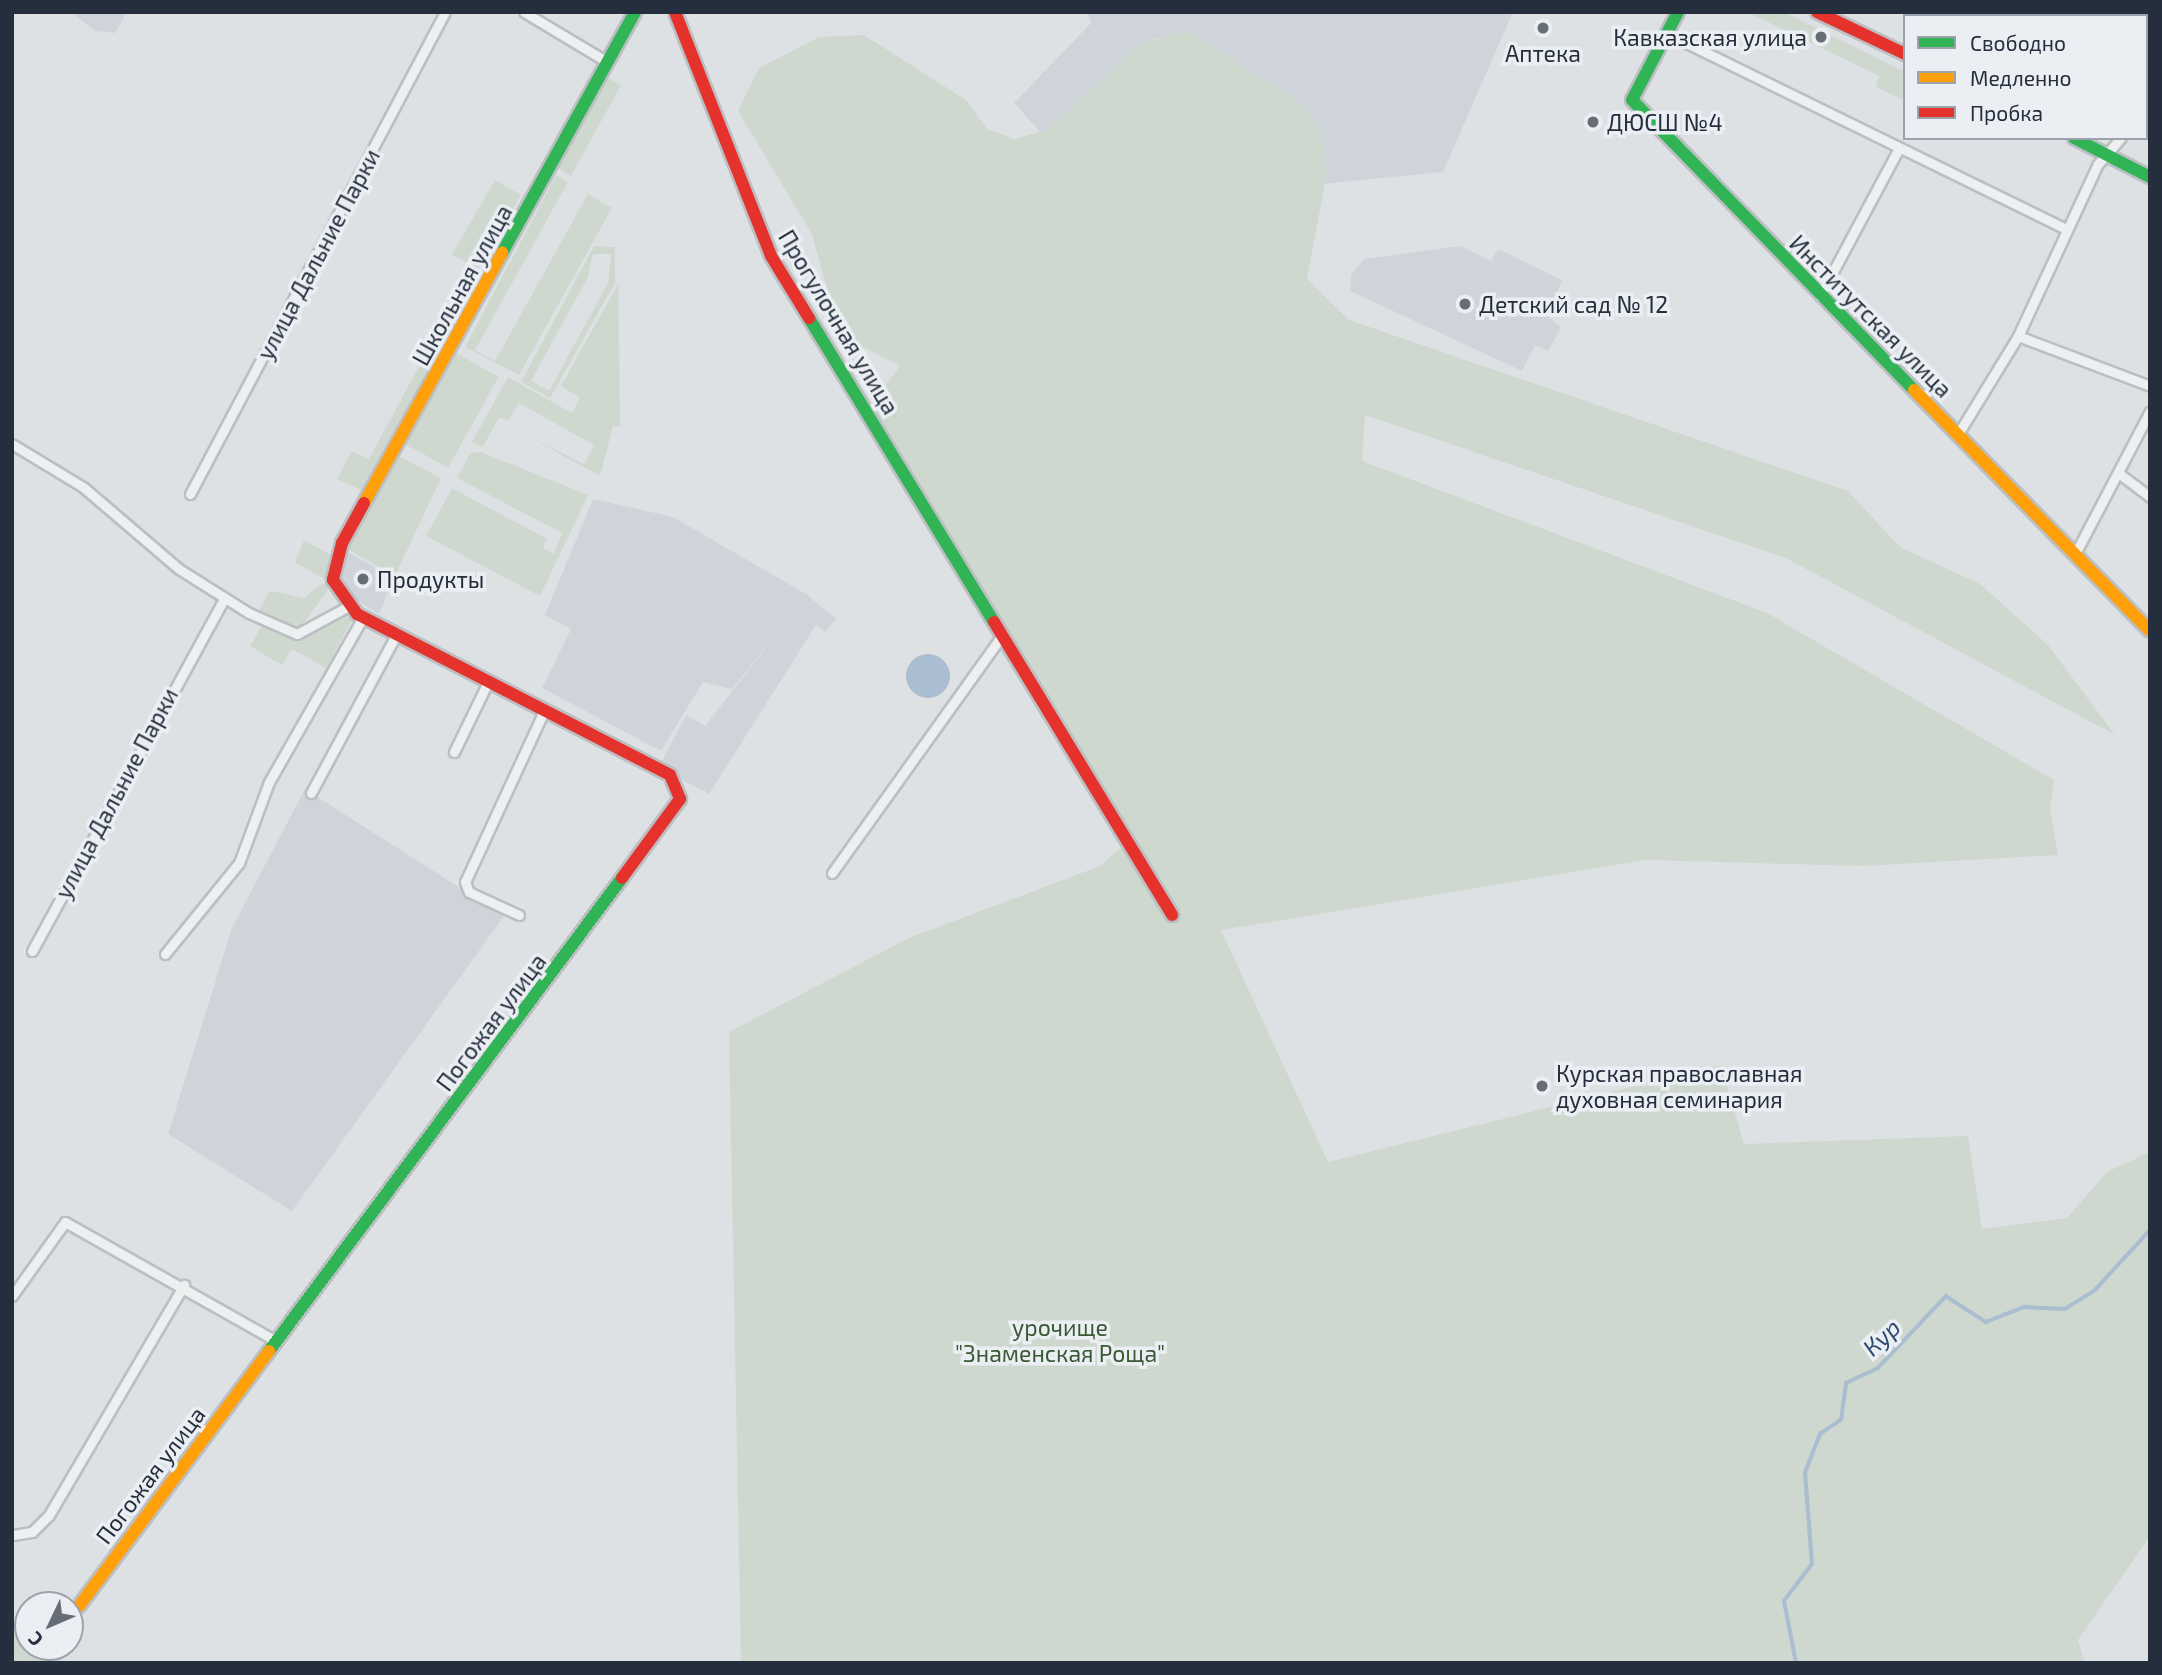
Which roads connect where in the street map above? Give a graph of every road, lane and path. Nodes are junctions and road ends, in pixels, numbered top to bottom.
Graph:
1 (445, 12) edge
2 (524, 12) edge
3 (635, 12) edge
4 (675, 12) edge
5 (1678, 12) edge
6 (1817, 12) edge
7 (1668, 34) junction
8 (1903, 53) edge
9 (606, 61) junction
10 (2078, 140) edge
11 (2119, 140) edge
12 (1898, 150) junction
13 (2107, 155) junction
14 (2150, 177) edge
15 (2063, 228) junction
16 (1820, 296) junction
17 (2018, 336) junction
18 (2150, 386) edge
19 (2150, 411) edge
20 (1958, 434) junction
21 (12, 444) edge
22 (2121, 475) junction
23 (190, 494) dead end
24 (2150, 497) edge
25 (2075, 554) junction
26 (223, 600) junction
27 (347, 607) junction
28 (363, 617) junction
29 (2150, 631) edge
30 (1003, 634) junction
31 (396, 635) junction
32 (487, 684) junction
33 (543, 713) junction
34 (454, 752) dead end
35 (311, 793) dead end
36 (831, 873) dead end
37 (519, 915) dead end
38 (1172, 915) dead end
39 (33, 951) dead end
40 (165, 954) dead end
41 (184, 1285) junction
42 (12, 1296) edge
43 (275, 1341) junction
44 (13, 1535) edge
45 (84, 1599) edge

1 - 23 street, улица Дальние Парки
2 - 9 street
3 - 9 street, Школьная улица
4 - 30 street, Прогулочная улица
5 - 7 street, Институтская улица
6 - 8 street
7 - 12 street
7 - 16 street, Институтская улица
9 - 27 street, Школьная улица
10 - 13 street
11 - 13 street
12 - 15 street
12 - 16 street
13 - 14 street
13 - 15 street
15 - 17 street
16 - 20 street, Институтская улица
17 - 18 street
17 - 20 street
19 - 22 street
20 - 25 street, Институтская улица
21 - 26 street
22 - 24 street
22 - 25 street
25 - 29 street, Институтская улица
26 - 27 street
26 - 39 street, улица Дальние Парки
27 - 28 street, Погожая улица
28 - 31 street, Погожая улица
28 - 40 street
30 - 36 street
30 - 38 street, Прогулочная улица
31 - 32 street, Погожая улица
31 - 35 street
32 - 33 street, Погожая улица
32 - 34 street
33 - 37 street
33 - 43 street, Погожая улица
41 - 42 street
41 - 43 street
41 - 44 street
43 - 45 street, Погожая улица

